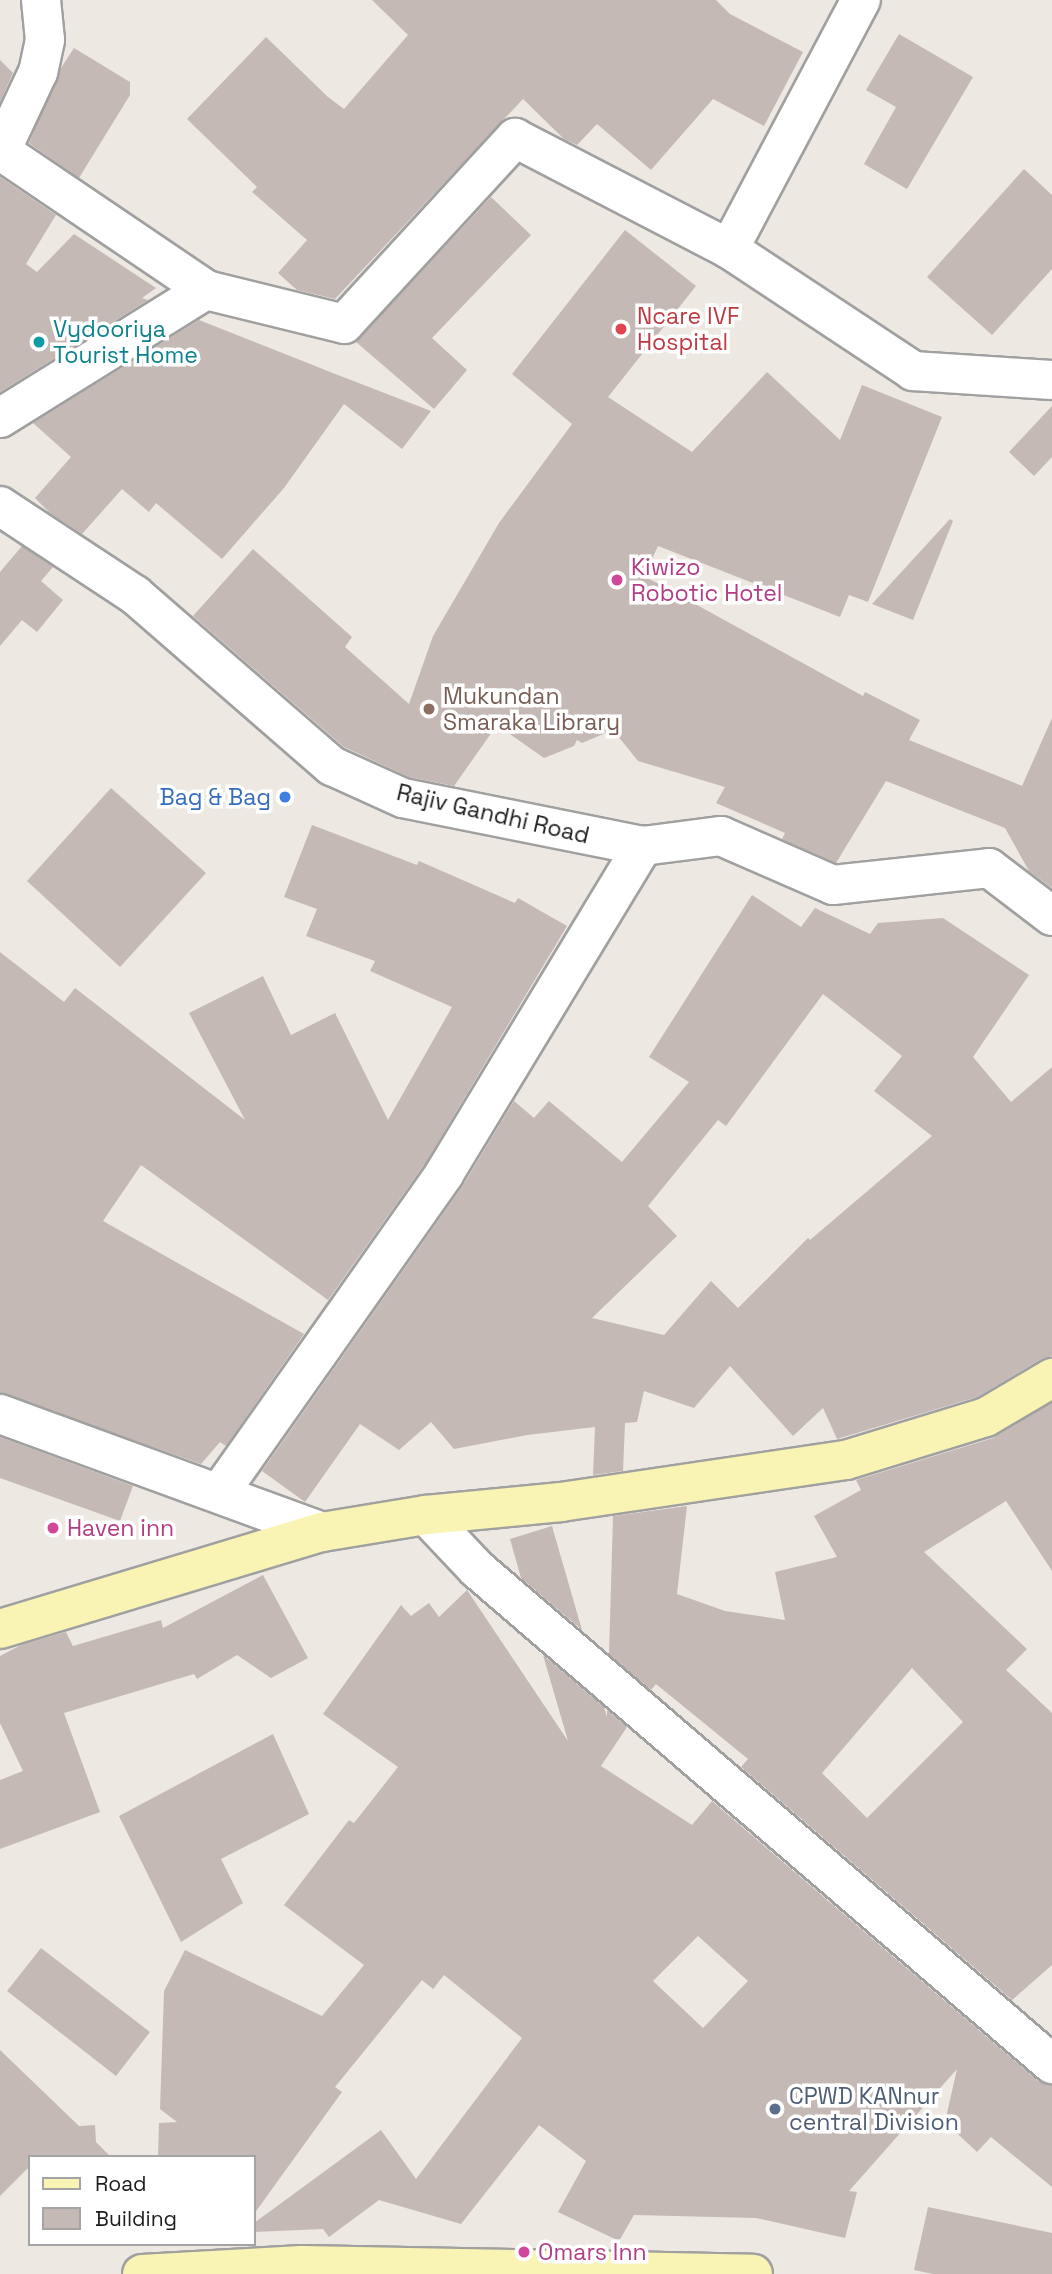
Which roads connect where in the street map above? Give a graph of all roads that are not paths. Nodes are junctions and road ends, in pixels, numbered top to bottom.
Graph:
1 (41, 0) edge
2 (861, 0) edge
3 (0, 151) edge
4 (729, 249) junction
5 (206, 290) junction
6 (1052, 380) edge
7 (0, 418) edge
8 (0, 506) edge
9 (643, 846) junction
10 (1052, 916) edge
11 (1052, 1378) edge
12 (0, 1414) edge
13 (220, 1492) junction
14 (426, 1515) junction
15 (322, 1532) junction
16 (0, 1629) edge
17 (1052, 2064) edge
18 (142, 2274) edge
19 (754, 2274) edge

1 - 3 street
2 - 4 street
3 - 5 street
4 - 5 street
4 - 6 street
5 - 7 street
8 - 9 street, Rajiv Gandhi Road
9 - 10 street, Rajiv Gandhi Road
9 - 13 street
11 - 14 main road
12 - 13 street
13 - 15 street
14 - 15 main road
14 - 17 street
15 - 16 main road
18 - 19 main road

